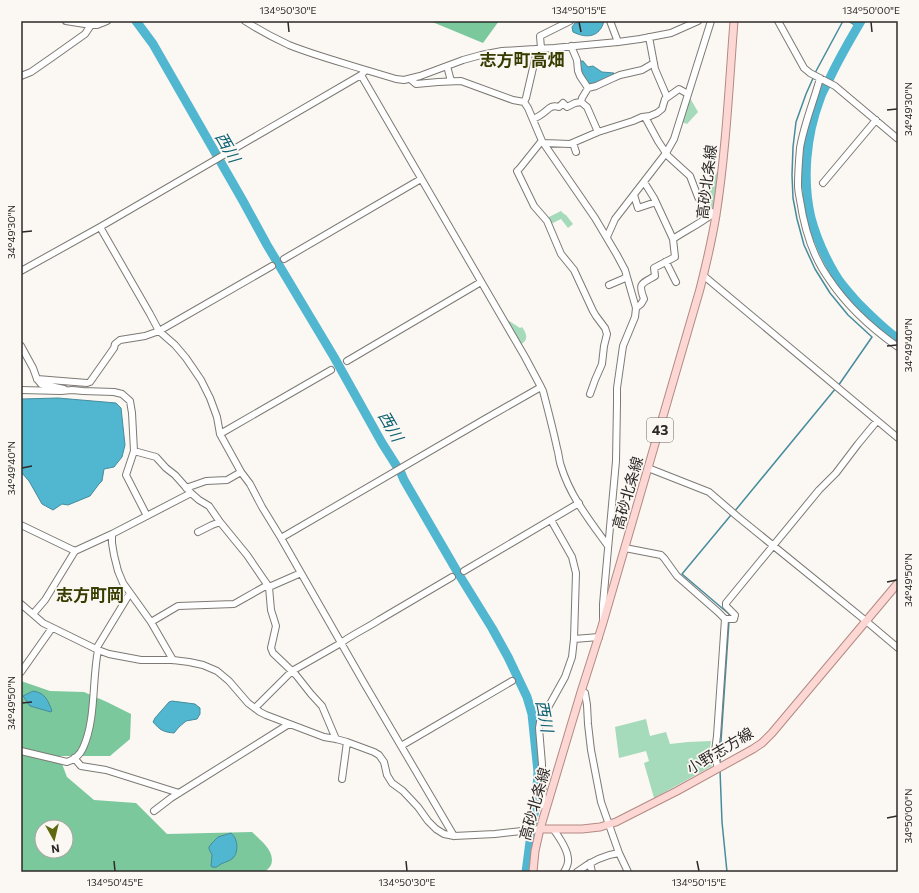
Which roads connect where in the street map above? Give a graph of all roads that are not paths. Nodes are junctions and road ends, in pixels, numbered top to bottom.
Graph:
1 (66, 21) edge
2 (107, 21) edge
3 (245, 21) edge
4 (570, 21) edge
5 (610, 21) edge
6 (698, 21) edge
7 (710, 21) edge
8 (734, 21) edge
9 (778, 21) edge
10 (91, 26) junction
11 (648, 38) junction
12 (618, 42) junction
13 (571, 46) junction
14 (538, 48) junction
15 (654, 63) junction
16 (448, 66) junction
17 (366, 70) junction
18 (361, 75) junction
19 (21, 76) edge
20 (818, 77) junction
21 (410, 79) junction
22 (451, 81) junction
23 (588, 88) junction
24 (688, 94) junction
25 (667, 97) junction
26 (524, 102) junction
27 (581, 102) junction
28 (645, 117) junction
29 (533, 119) junction
30 (876, 120) junction
31 (598, 132) junction
32 (898, 139) edge
33 (543, 142) junction
34 (573, 143) junction
35 (576, 152) dead end
36 (666, 153) junction
37 (421, 179) junction
38 (644, 182) junction
39 (823, 183) dead end
40 (634, 196) junction
41 (656, 202) junction
42 (716, 216) junction
43 (100, 227) junction
44 (607, 237) junction
45 (672, 239) junction
46 (284, 259) dead end
47 (664, 262) junction
48 (272, 266) dead end
49 (21, 271) edge
50 (704, 276) junction
51 (626, 277) junction
52 (480, 282) junction
53 (676, 282) dead end
54 (609, 285) dead end
55 (636, 308) junction
56 (159, 331) junction
57 (21, 346) edge
58 (898, 347) edge
59 (347, 361) dead end
60 (331, 370) dead end
61 (37, 379) junction
62 (541, 387) junction
63 (21, 390) edge
64 (68, 390) junction
65 (590, 394) dead end
66 (877, 421) junction
67 (220, 434) junction
68 (898, 438) edge
69 (134, 451) junction
70 (648, 468) junction
71 (241, 472) junction
72 (186, 488) junction
73 (191, 494) junction
74 (579, 504) junction
75 (147, 516) junction
76 (551, 520) junction
77 (220, 522) junction
78 (21, 524) edge
79 (198, 532) dead end
80 (112, 534) junction
81 (280, 538) junction
82 (774, 545) junction
83 (608, 546) junction
84 (625, 548) junction
85 (75, 551) junction
86 (464, 571) dead end
87 (301, 573) junction
88 (452, 577) dead end
89 (898, 582) edge
90 (269, 587) junction
91 (130, 593) junction
92 (21, 604) edge
93 (33, 614) junction
94 (725, 619) junction
95 (866, 621) junction
96 (151, 622) junction
97 (602, 626) junction
98 (52, 628) junction
99 (599, 637) junction
100 (574, 638) junction
101 (341, 643) junction
102 (898, 648) edge
103 (97, 650) junction
104 (173, 660) junction
105 (292, 671) junction
106 (21, 672) edge
107 (512, 681) dead end
108 (581, 692) junction
109 (255, 708) junction
110 (289, 724) junction
111 (336, 739) junction
112 (347, 742) junction
113 (401, 746) junction
114 (21, 751) edge
115 (337, 757) dead end
116 (74, 758) junction
117 (345, 758) junction
118 (721, 767) junction
119 (342, 779) dead end
120 (179, 793) junction
121 (547, 806) junction
122 (154, 811) dead end
123 (609, 825) junction
124 (535, 830) junction
125 (554, 830) junction
126 (454, 836) junction
127 (619, 853) junction
128 (590, 864) junction
129 (533, 872) edge
130 (564, 872) edge
131 (577, 872) edge
132 (592, 872) edge
133 (628, 872) edge

1 - 10 street
2 - 10 street
3 - 17 street
4 - 14 street
5 - 12 street
6 - 11 street
7 - 24 street
8 - 42 main road, 高砂北条線 / 43
9 - 20 street
10 - 19 street
11 - 12 street
11 - 15 street
12 - 13 street
13 - 14 street
13 - 23 street
14 - 16 street
14 - 26 street
15 - 23 street
15 - 25 street
16 - 21 street
16 - 22 street
17 - 18 street
17 - 21 street
18 - 37 street
18 - 43 street
20 - 30 street
20 - 58 street
21 - 22 street
22 - 26 street
23 - 27 street
24 - 25 street
24 - 36 street
25 - 28 street
26 - 29 street
27 - 29 street
27 - 31 street
28 - 31 street
28 - 36 street
29 - 33 street
30 - 32 street
30 - 39 street
31 - 34 street
33 - 34 street
33 - 44 street
33 - 65 street
34 - 35 street
36 - 38 street
36 - 42 street
37 - 46 street
37 - 52 street
38 - 40 street
38 - 41 street
40 - 41 street
40 - 44 street
41 - 45 street
42 - 45 street
42 - 50 main road, 高砂北条線 / 43
43 - 49 street
43 - 56 street
44 - 51 street
45 - 47 street
47 - 53 street
47 - 55 street
48 - 56 street
50 - 66 street
50 - 70 main road, 高砂北条線 / 43
51 - 54 street
51 - 55 street
52 - 59 street
52 - 62 street
55 - 83 street
56 - 61 street
56 - 67 street
57 - 61 street
60 - 67 street
61 - 64 street
62 - 74 street
62 - 81 street
63 - 64 street
64 - 69 street
66 - 68 street
66 - 82 street
67 - 71 street
69 - 72 street
69 - 75 street
70 - 82 street
70 - 84 main road, 高砂北条線 / 43
71 - 72 street
71 - 81 street
72 - 73 street
73 - 75 street
73 - 77 street
74 - 76 street
74 - 83 street
75 - 80 street
76 - 86 street
76 - 100 street
77 - 79 street
77 - 90 street
78 - 85 street
80 - 85 street
80 - 91 street
81 - 87 street
82 - 94 street
82 - 95 street
83 - 97 street
84 - 94 street
84 - 97 main road, 高砂北条線 / 43
85 - 93 street
87 - 90 street
87 - 101 street
88 - 101 street
89 - 95 main road, 小野志方線
90 - 96 street
90 - 105 street
91 - 96 street
91 - 103 street
92 - 93 street
93 - 98 street
94 - 118 street
95 - 102 street
95 - 118 main road, 小野志方線
96 - 104 street
97 - 99 main road, 高砂北条線 / 43
98 - 103 street
98 - 106 street
99 - 100 street
99 - 108 main road, 高砂北条線 / 43
100 - 121 street
101 - 105 street
101 - 113 street
103 - 104 street
103 - 116 street
104 - 109 street
105 - 109 street
105 - 111 street
107 - 113 street
108 - 121 main road, 高砂北条線 / 43
108 - 123 street
109 - 110 street
110 - 111 street
110 - 120 street
111 - 112 street
112 - 117 street
112 - 126 street
113 - 126 street
114 - 116 street
115 - 117 street
116 - 120 street
117 - 119 street
118 - 123 main road, 小野志方線
120 - 122 street
121 - 124 main road, 高砂北条線 / 43
123 - 125 main road, 小野志方線
123 - 127 street
124 - 125 main road, 小野志方線
124 - 126 street
124 - 129 main road, 高砂北条線 / 43
125 - 130 street
127 - 128 street
127 - 133 street
128 - 131 street
128 - 132 street

